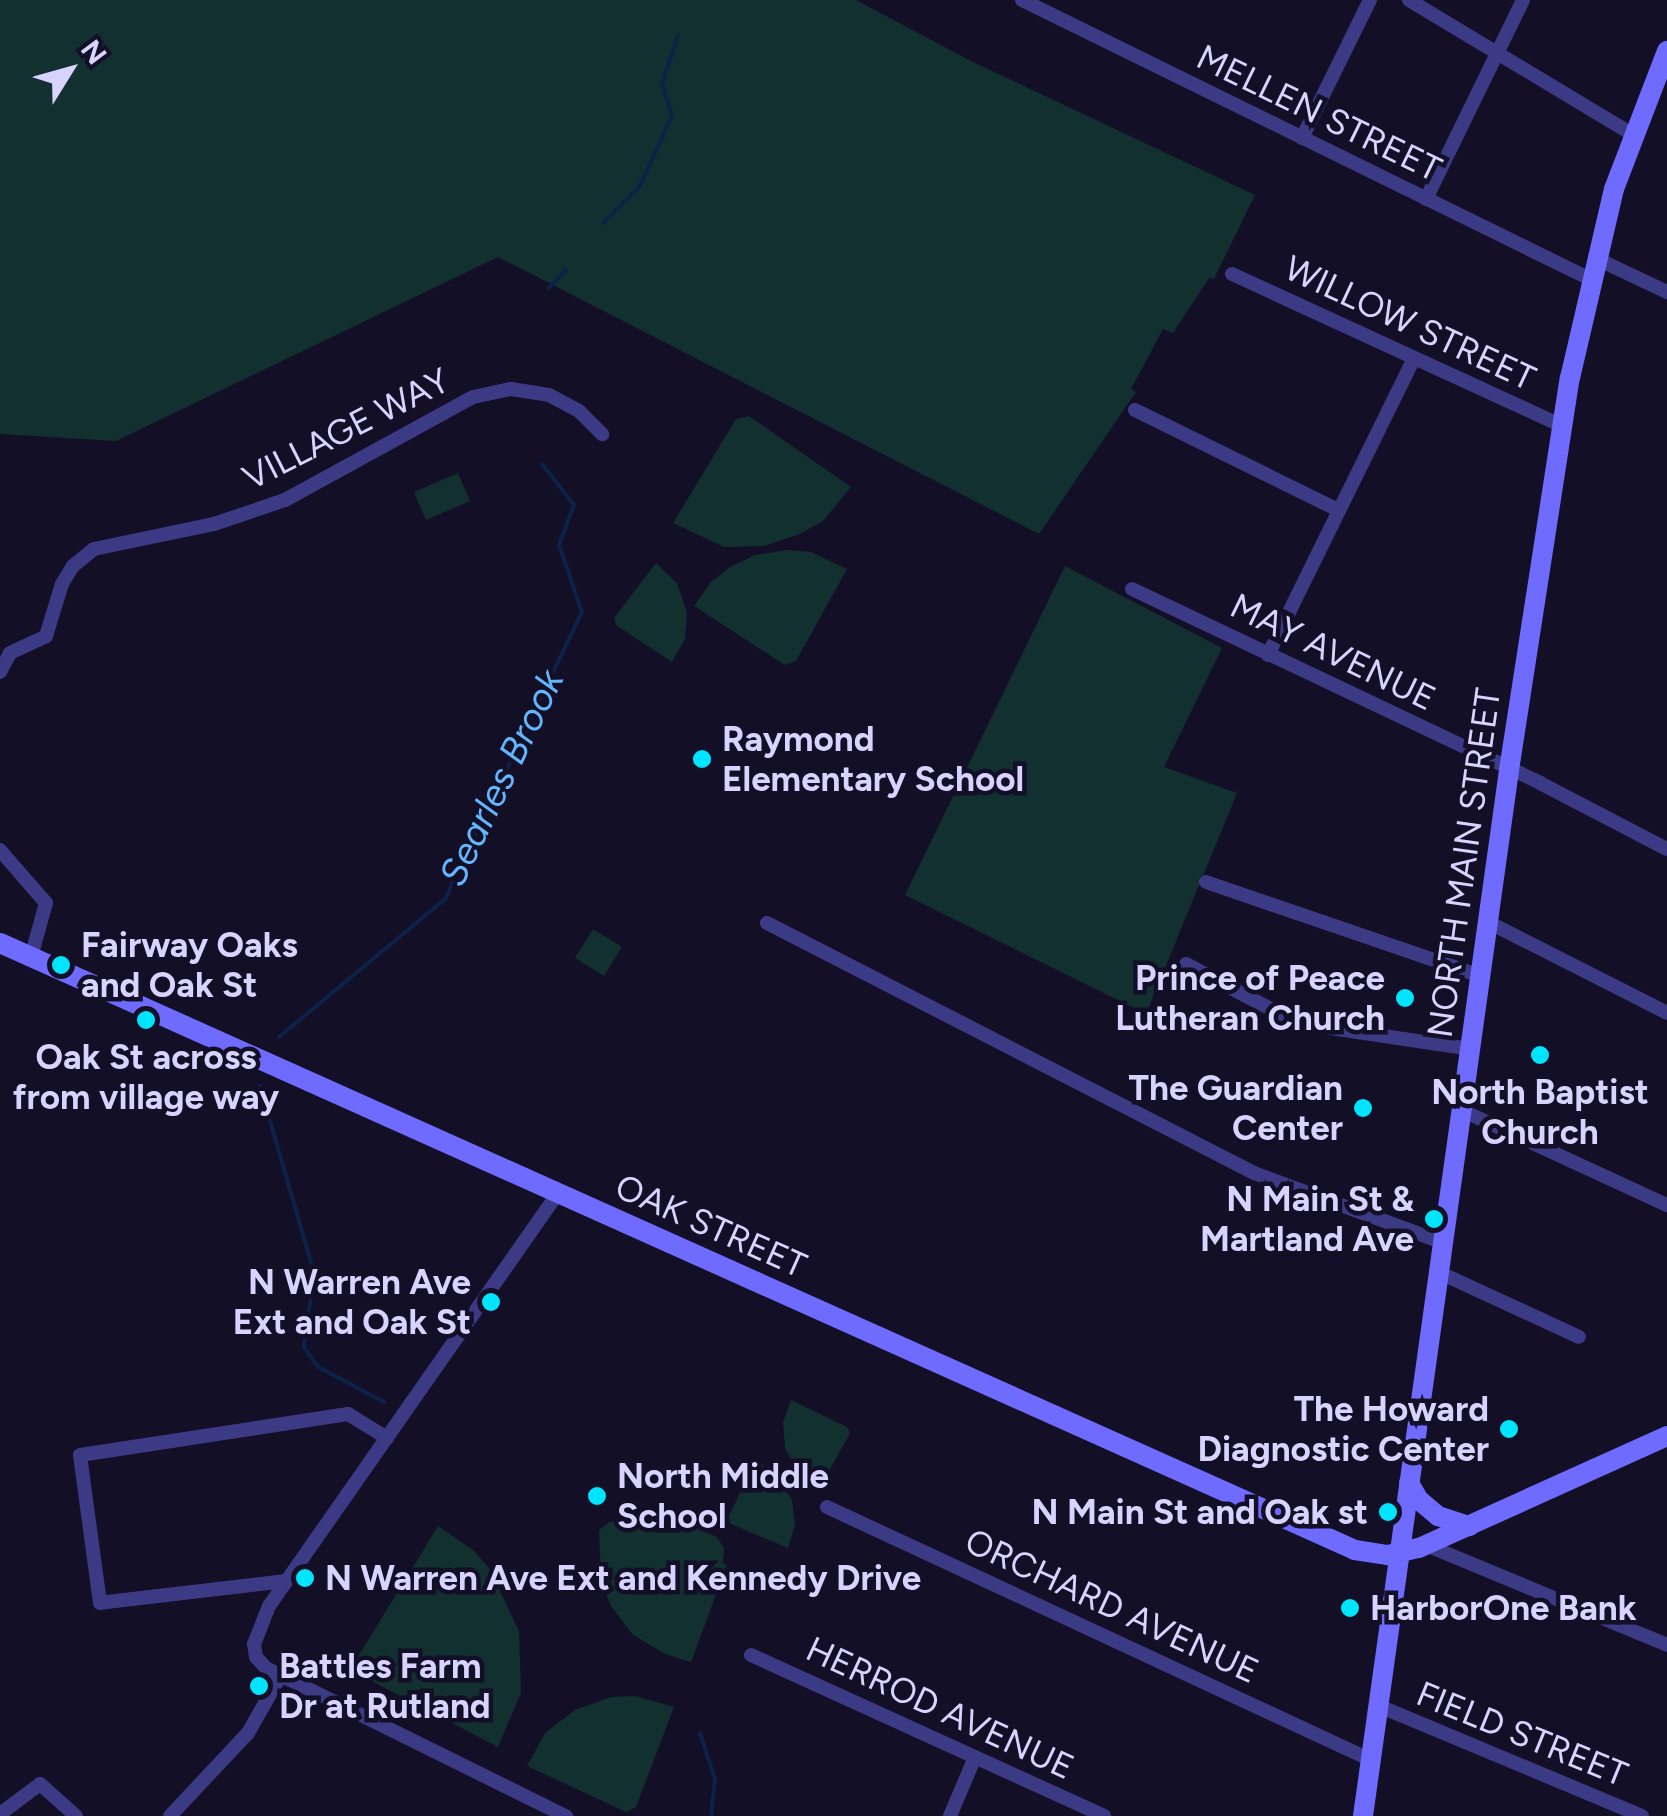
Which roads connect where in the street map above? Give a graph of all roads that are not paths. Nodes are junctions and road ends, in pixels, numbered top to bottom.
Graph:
1 (1022, 0) edge
2 (1370, 0) edge
3 (1408, 0) edge
4 (1524, 0) edge
5 (1053, 6) edge
6 (1667, 51) edge
7 (1497, 54) junction
8 (1632, 134) junction
9 (1302, 138) junction
10 (1426, 199) junction
11 (1595, 258) junction
12 (1232, 274) dead end
13 (1590, 279) junction
14 (1667, 292) edge
15 (1413, 360) junction
16 (1134, 410) dead end
17 (1563, 426) junction
18 (602, 434) dead end
19 (1338, 510) junction
20 (1132, 589) dead end
21 (5, 652) edge
22 (1268, 655) junction
23 (0, 672) edge
24 (1509, 770) junction
25 (0, 850) edge
26 (1667, 850) edge
27 (1206, 882) dead end
28 (1488, 922) junction
29 (767, 923) dead end
30 (0, 943) edge
31 (31, 957) junction
32 (1186, 964) dead end
33 (1480, 976) junction
34 (1667, 1013) edge
35 (1470, 1049) junction
36 (1461, 1110) junction
37 (558, 1194) junction
38 (1667, 1205) edge
39 (1442, 1242) junction
40 (1438, 1272) junction
41 (1578, 1338) dead end
42 (1667, 1436) edge
43 (387, 1438) junction
44 (1409, 1483) junction
45 (827, 1507) dead end
46 (1469, 1526) junction
47 (1426, 1545) junction
48 (1398, 1554) junction
49 (286, 1581) junction
50 (1667, 1645) edge
51 (752, 1655) dead end
52 (281, 1675) junction
53 (1378, 1706) junction
54 (975, 1757) junction
55 (1371, 1760) junction
56 (0, 1814) edge
57 (76, 1816) edge
58 (170, 1816) edge
59 (566, 1816) edge
60 (950, 1816) edge
61 (1104, 1816) edge
62 (1364, 1816) edge
63 (1642, 1816) edge

1 - 5 street, MELLEN STREET
2 - 9 street
3 - 7 street
4 - 7 street
5 - 9 street, MELLEN STREET
6 - 8 main road, NORTH MAIN STREET
7 - 8 street
7 - 10 street
8 - 11 main road, NORTH MAIN STREET
9 - 10 street, MELLEN STREET
10 - 13 street, MELLEN STREET
11 - 13 main road, NORTH MAIN STREET
11 - 14 street
12 - 15 street, WILLOW STREET
13 - 17 main road, NORTH MAIN STREET
15 - 17 street, WILLOW STREET
15 - 19 street
16 - 19 street
17 - 24 main road, NORTH MAIN STREET
18 - 21 street, VILLAGE WAY
19 - 22 street
20 - 22 street, MAY AVENUE
21 - 23 street, VILLAGE WAY
22 - 24 street, MAY AVENUE
24 - 26 street, MAY AVENUE
24 - 28 main road, NORTH MAIN STREET
25 - 31 street
27 - 33 street
28 - 33 main road, NORTH MAIN STREET
28 - 34 street
29 - 39 street
30 - 31 main road, OAK STREET
31 - 37 main road, OAK STREET
32 - 35 street
33 - 35 main road, NORTH MAIN STREET
35 - 36 main road, NORTH MAIN STREET
36 - 38 street
36 - 39 main road, NORTH MAIN STREET
37 - 43 street
37 - 48 main road, OAK STREET
39 - 40 main road, NORTH MAIN STREET
40 - 41 street
40 - 44 main road, NORTH MAIN STREET
42 - 46 main road
43 - 49 street
43 - 49 street
44 - 46 main road
44 - 48 main road, NORTH MAIN STREET
45 - 55 street, ORCHARD AVENUE
46 - 47 main road
47 - 48 main road
47 - 50 street
48 - 53 main road, NORTH MAIN STREET
49 - 52 street
51 - 54 street, HERROD AVENUE
52 - 58 street
52 - 59 street
53 - 55 main road, NORTH MAIN STREET
53 - 63 street, FIELD STREET
54 - 60 street
54 - 61 street, HERROD AVENUE
55 - 62 main road, NORTH MAIN STREET
56 - 57 street

